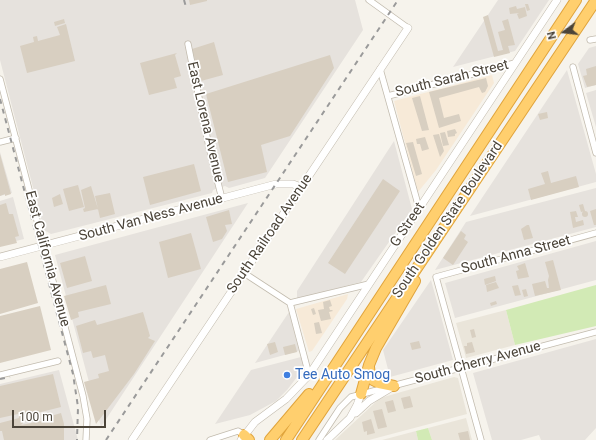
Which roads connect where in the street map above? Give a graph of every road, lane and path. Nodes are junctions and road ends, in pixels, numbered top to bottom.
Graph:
1 (369, 0) edge
2 (557, 0) edge
3 (576, 0) edge
4 (596, 0) edge
5 (408, 28) joint
6 (188, 44) dead end
7 (515, 63) junction
8 (573, 67) dead end
9 (380, 69) junction
10 (0, 78) edge
11 (388, 96) junction
12 (594, 137) edge
13 (16, 138) junction
14 (0, 142) edge
15 (596, 153) edge
16 (471, 186) junction
17 (302, 187) junction
18 (222, 199) junction
19 (419, 208) junction
20 (596, 234) edge
21 (44, 246) junction
22 (0, 258) edge
23 (244, 273) junction
24 (369, 284) junction
25 (290, 303) junction
26 (596, 332) edge
27 (58, 360) dead end
28 (337, 360) junction
29 (369, 365) junction
30 (461, 368) junction
31 (0, 375) edge
32 (309, 375) junction
33 (394, 386) junction
34 (361, 394) junction
35 (350, 418) junction
36 (244, 439) edge
37 (86, 440) edge
38 (132, 440) edge
39 (210, 440) edge
40 (270, 440) edge
41 (286, 440) edge
42 (302, 440) edge
43 (320, 440) edge
44 (327, 440) edge
45 (481, 440) edge

1 - 5 street
2 - 7 street, G Street
3 - 28 highway, South Golden State Boulevard
4 - 16 highway, South Golden State Boulevard
5 - 9 street, South Railroad Avenue
6 - 18 street, East Lorena Avenue
7 - 11 street, South Sarah Street
7 - 19 street, G Street
8 - 12 street
9 - 11 street
9 - 17 street, South Railroad Avenue
10 - 13 street, East California Avenue
11 - 19 street
12 - 15 street
13 - 14 street
13 - 21 street, East California Avenue
16 - 29 highway
16 - 42 highway, South Golden State Boulevard
17 - 18 street, South Van Ness Avenue
17 - 23 street, South Railroad Avenue
18 - 21 street, South Van Ness Avenue
19 - 24 street, G Street
20 - 30 street, South Anna Street
21 - 22 street, South Van Ness Avenue
21 - 37 street, East California Avenue
23 - 25 street
23 - 38 street, South Railroad Avenue
24 - 25 street
24 - 32 street, G Street
25 - 32 street
26 - 30 street, South Cherry Avenue
27 - 31 street
28 - 40 highway
28 - 41 highway, South Golden State Boulevard
29 - 33 highway
29 - 34 highway
30 - 33 street, South Cherry Avenue
30 - 45 street
32 - 36 street, G Street
33 - 34 street, South Cherry Avenue
33 - 35 street
34 - 35 street
34 - 43 street, South Cherry Avenue
35 - 44 street
36 - 39 street

